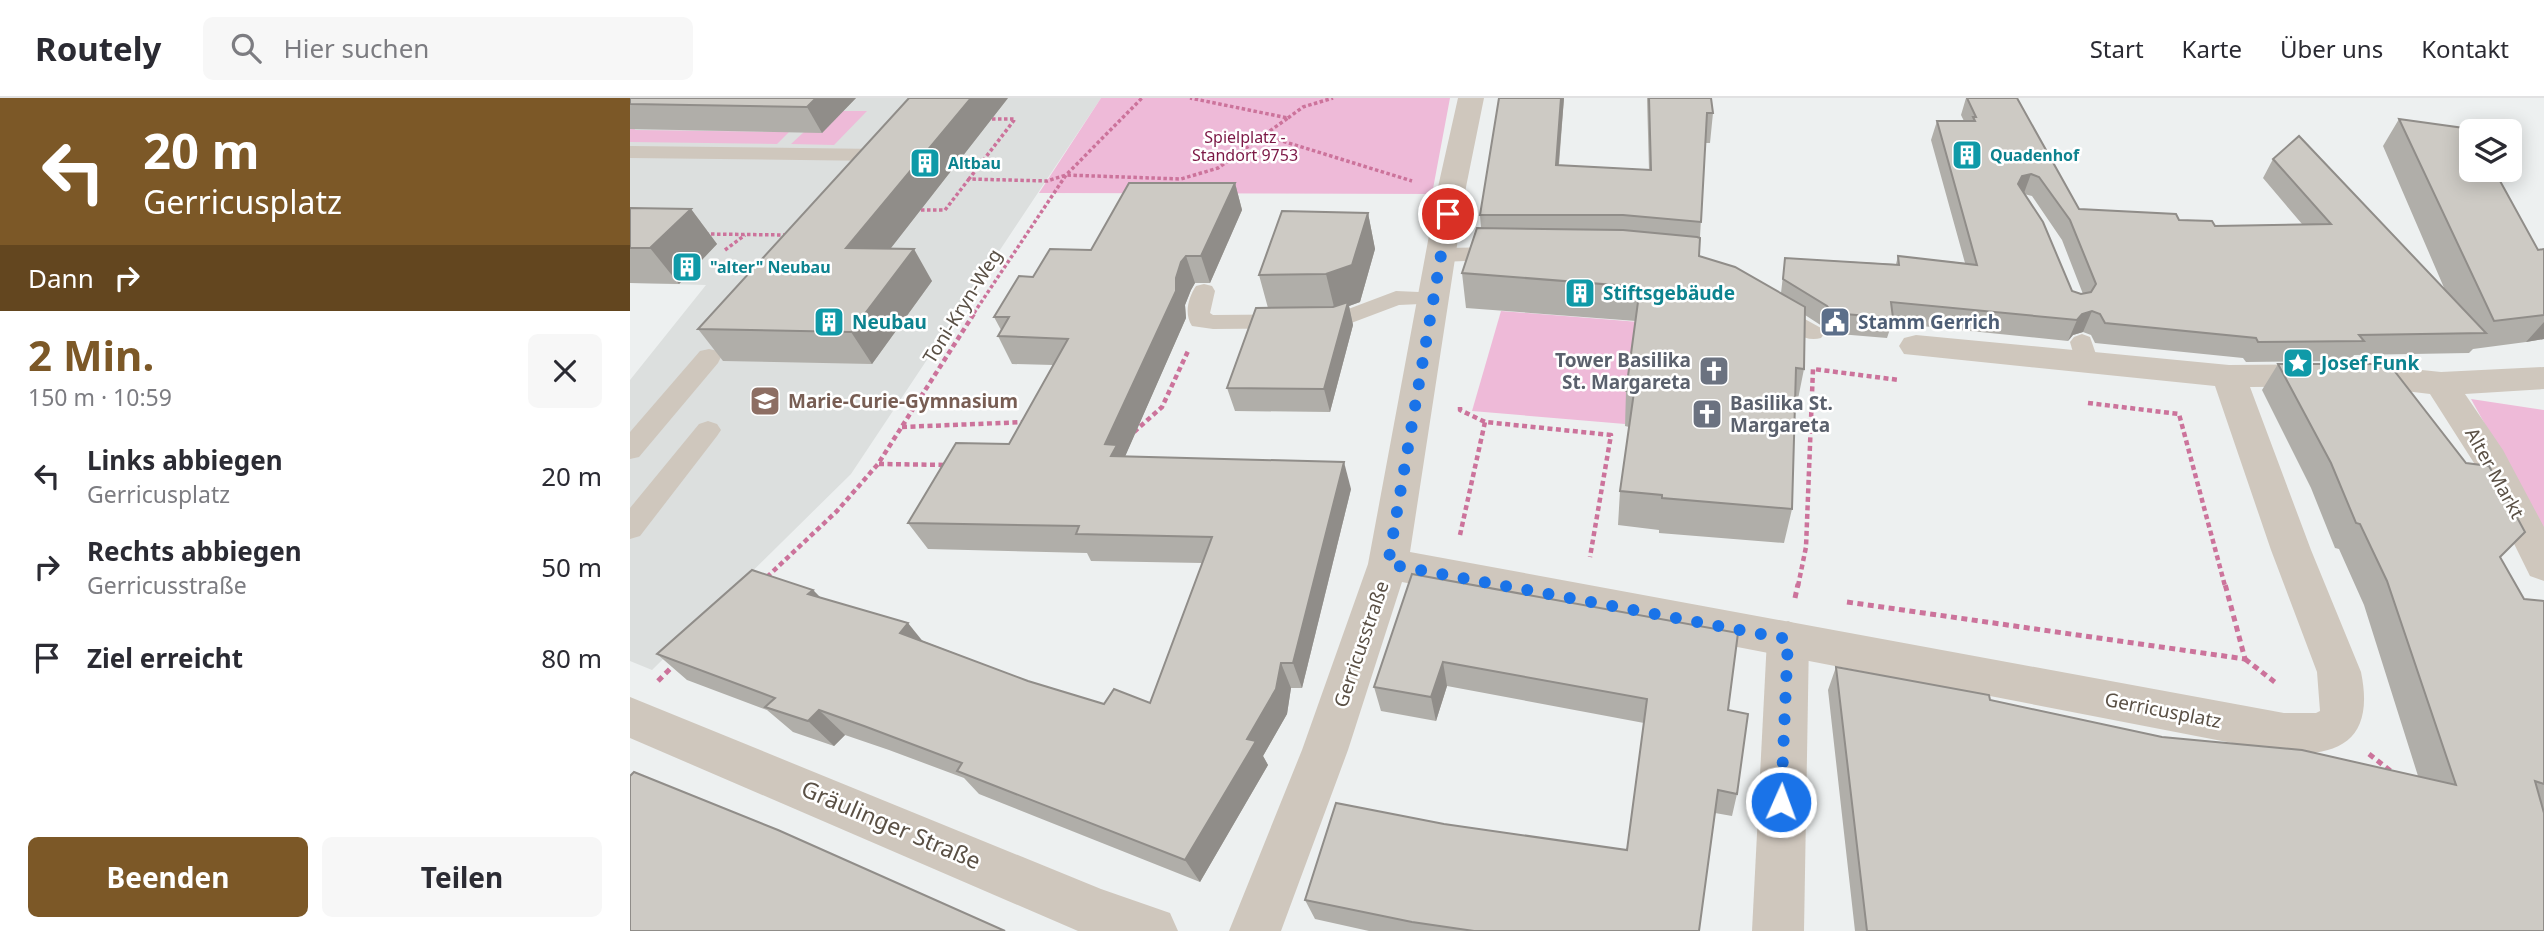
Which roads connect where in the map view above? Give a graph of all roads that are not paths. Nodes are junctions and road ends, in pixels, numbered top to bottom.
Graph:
1 (1471, 98) edge
2 (797, 132) edge
3 (630, 152) edge
4 (780, 154) junction
5 (880, 155) edge
6 (1532, 254) edge
7 (1441, 255) junction
8 (1204, 291) dead end
9 (1434, 298) junction
10 (1757, 298) edge
11 (1813, 333) dead end
12 (1916, 346) dead end
13 (709, 357) edge
14 (2229, 376) junction
15 (2544, 378) edge
16 (2441, 384) junction
17 (708, 430) dead end
18 (630, 450) edge
19 (630, 528) edge
20 (1388, 564) junction
21 (2544, 565) edge
22 (1788, 639) junction
23 (642, 701) edge
24 (1152, 931) edge
25 (1255, 931) edge
26 (1778, 931) edge

1 - 7 street, Gerricusstraße
2 - 4 lane
3 - 4 lane
4 - 5 lane
6 - 7 lane
7 - 9 street, Gerricusstraße
8 - 9 lane
9 - 20 street, Gerricusstraße
10 - 11 lane
12 - 14 street
13 - 18 lane
14 - 16 street
14 - 22 street, Gerricusplatz
15 - 16 street
16 - 21 street, Alter Markt
17 - 19 lane
20 - 22 street, Gerricusplatz
20 - 25 street, Gerricusstraße
22 - 26 street
23 - 24 street, Gräulinger Straße

